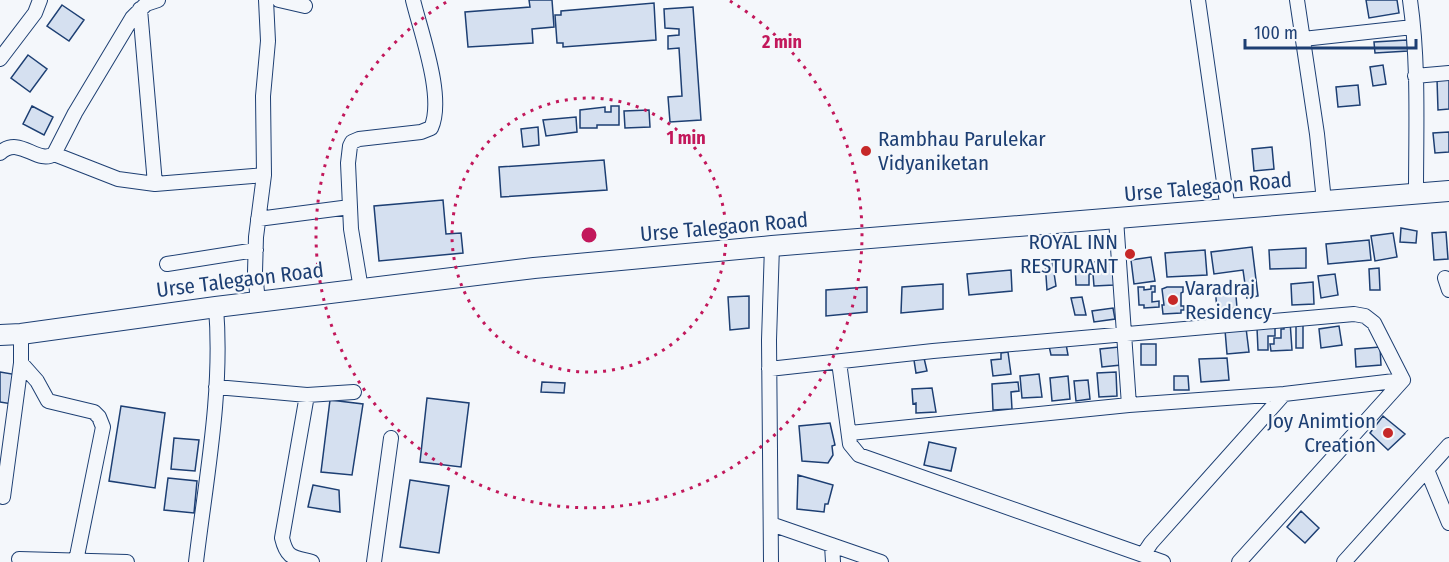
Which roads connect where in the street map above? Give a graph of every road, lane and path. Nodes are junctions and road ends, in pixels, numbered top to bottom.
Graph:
1 (40, 0) edge
2 (158, 0) edge
3 (266, 0) edge
4 (279, 0) edge
5 (413, 0) edge
6 (1198, 0) edge
7 (1297, 0) edge
8 (1410, 0) edge
9 (305, 6) dead end
10 (140, 9) junction
11 (1413, 27) junction
12 (1303, 39) junction
13 (0, 58) edge
14 (1449, 73) edge
15 (1415, 76) junction
16 (0, 153) edge
17 (54, 154) junction
18 (264, 175) junction
19 (155, 184) junction
20 (1449, 191) edge
21 (1416, 193) junction
22 (1324, 201) junction
23 (350, 207) junction
24 (1228, 210) junction
25 (258, 219) junction
26 (1116, 219) junction
27 (772, 246) junction
28 (256, 250) junction
29 (166, 264) dead end
30 (361, 289) junction
31 (258, 302) junction
32 (216, 307) junction
33 (1123, 334) junction
34 (7, 336) edge
35 (839, 362) junction
36 (21, 363) junction
37 (769, 369) junction
38 (1403, 380) junction
39 (216, 387) junction
40 (354, 392) dead end
41 (1284, 394) junction
42 (307, 395) junction
43 (1129, 405) junction
44 (850, 433) junction
45 (391, 438) dead end
46 (1449, 445) edge
47 (1427, 470) junction
48 (3, 497) dead end
49 (1449, 523) edge
50 (771, 524) junction
51 (832, 545) junction
52 (1143, 555) junction
53 (19, 559) dead end
54 (76, 561) edge
55 (127, 562) edge
56 (196, 562) edge
57 (312, 562) edge
58 (375, 562) edge
59 (771, 562) edge
60 (833, 562) edge
61 (881, 562) edge
62 (1163, 562) edge
63 (1239, 562) edge
64 (1344, 562) edge

1 - 13 street
2 - 10 street
3 - 18 street
4 - 9 street
5 - 23 street
6 - 24 street
7 - 12 street
8 - 11 street
10 - 17 street
10 - 19 street
11 - 12 street
11 - 15 street
12 - 22 street
14 - 15 street
15 - 21 street
16 - 17 street
17 - 19 street
18 - 19 street
18 - 25 street
20 - 21 highway, Urse Talegaon Road
21 - 22 highway, Urse Talegaon Road
22 - 24 highway, Urse Talegaon Road
23 - 25 street
23 - 30 street
24 - 26 highway, Urse Talegaon Road
25 - 28 street
26 - 27 highway, Urse Talegaon Road
26 - 33 street
27 - 30 highway, Urse Talegaon Road
27 - 37 street
28 - 29 street
28 - 31 street
30 - 31 highway, Urse Talegaon Road
31 - 32 highway, Urse Talegaon Road
32 - 34 highway, Urse Talegaon Road
32 - 39 street
33 - 35 street
33 - 38 street
33 - 43 street
34 - 36 street
35 - 37 street
35 - 44 street
36 - 48 street
36 - 54 street
37 - 50 street
38 - 41 street
38 - 63 street
39 - 42 street
39 - 56 street
40 - 42 street
41 - 43 street
41 - 52 street
42 - 57 street
43 - 44 street
44 - 52 street
45 - 58 street
46 - 47 street
47 - 49 street
47 - 64 street
50 - 51 street
50 - 59 street
51 - 60 street
51 - 61 street
52 - 62 street
53 - 54 street
54 - 55 street

